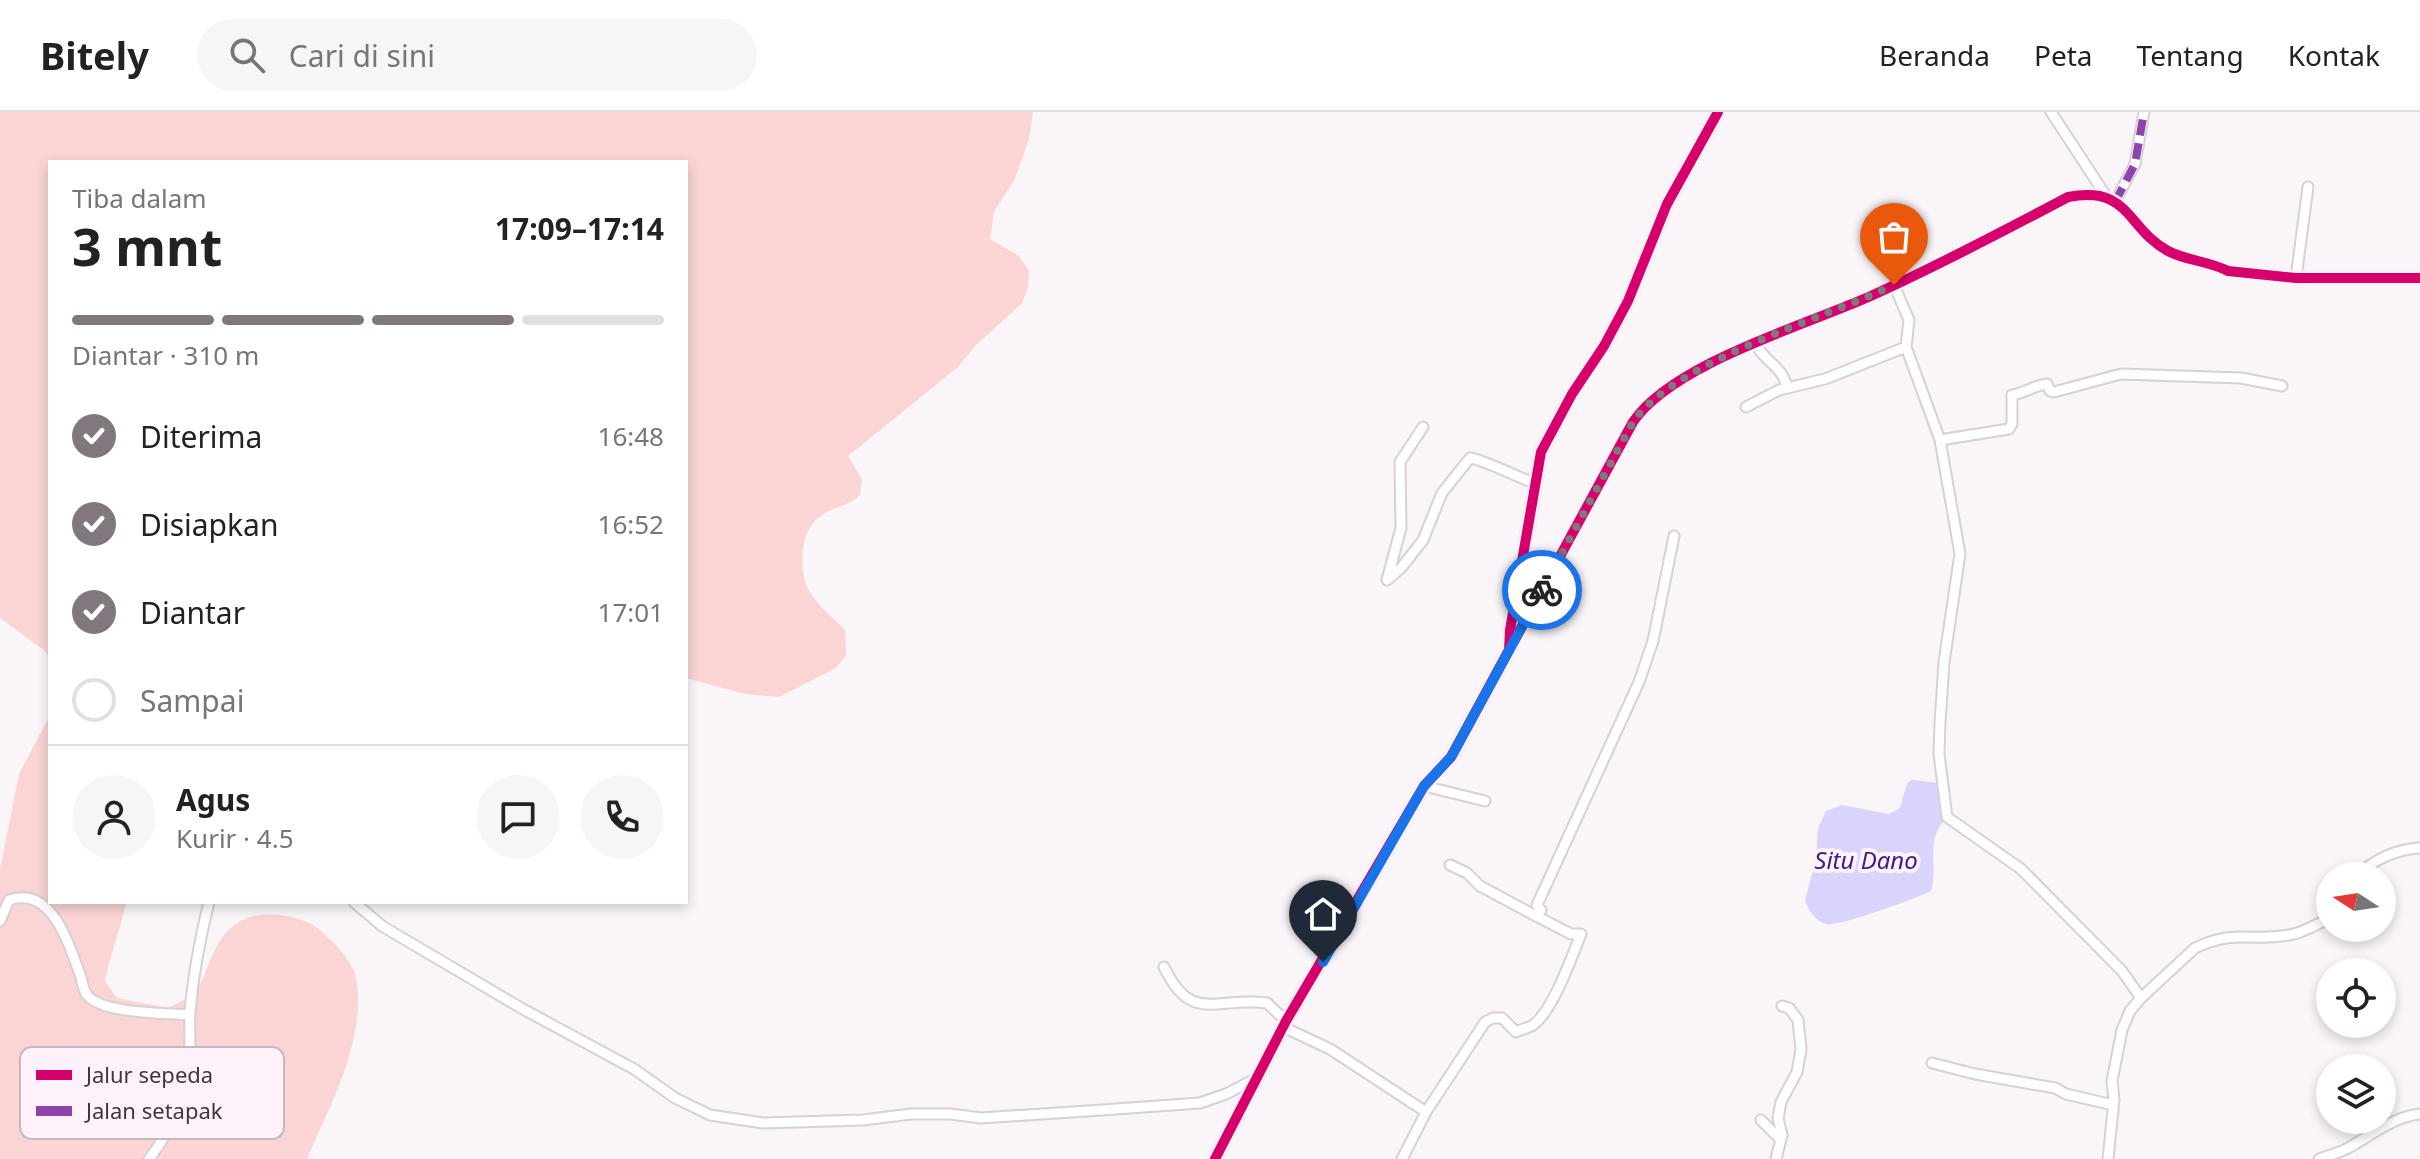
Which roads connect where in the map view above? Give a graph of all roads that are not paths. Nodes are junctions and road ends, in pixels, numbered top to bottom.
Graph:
1 (1718, 112) edge
2 (2051, 112) edge
3 (2144, 112) edge
4 (2308, 187) dead end
5 (2106, 196) junction
6 (2115, 202) junction
7 (2296, 278) junction
8 (2420, 278) edge
9 (1894, 285) junction
10 (1755, 343) junction
11 (1906, 347) junction
12 (2282, 386) dead end
13 (1787, 387) junction
14 (1746, 407) dead end
15 (1423, 427) dead end
16 (1940, 440) junction
17 (1534, 483) junction
18 (1674, 536) dead end
19 (1509, 650) junction
20 (1424, 786) junction
21 (1485, 801) dead end
22 (2420, 848) edge
23 (2375, 862) edge
24 (1450, 865) dead end
25 (209, 904) edge
26 (356, 904) edge
27 (1536, 916) junction
28 (0, 921) edge
29 (2316, 924) edge
30 (1164, 967) dead end
31 (2141, 998) junction
32 (1782, 1006) dead end
33 (190, 1015) junction
34 (1284, 1024) junction
35 (189, 1047) edge
36 (1932, 1063) dead end
37 (1257, 1077) junction
38 (2113, 1105) junction
39 (1426, 1112) junction
40 (2420, 1114) edge
41 (1761, 1120) dead end
42 (162, 1139) edge
43 (1781, 1140) junction
44 (149, 1159) edge
45 (1215, 1159) edge
46 (1402, 1159) edge
47 (1776, 1159) edge
48 (2108, 1159) edge
49 (2319, 1159) edge

1 - 17 street
2 - 5 street
3 - 6 street
4 - 7 street
5 - 6 street
5 - 9 street
6 - 7 street
7 - 8 street
9 - 10 street
9 - 11 street
10 - 13 street
10 - 19 street
11 - 13 street
11 - 16 street
12 - 16 street
13 - 14 street
15 - 17 street
16 - 31 street
17 - 19 street
18 - 27 street
19 - 20 street
20 - 21 street
20 - 34 street
22 - 23 street
24 - 27 street
25 - 33 street
26 - 37 street
27 - 39 street
28 - 33 street
29 - 31 street
30 - 34 street
31 - 38 street
32 - 43 street
33 - 35 street
34 - 37 street
34 - 39 street
36 - 38 street
37 - 45 street
38 - 48 street
39 - 46 street
40 - 49 street
41 - 43 street
42 - 44 street
43 - 47 street

